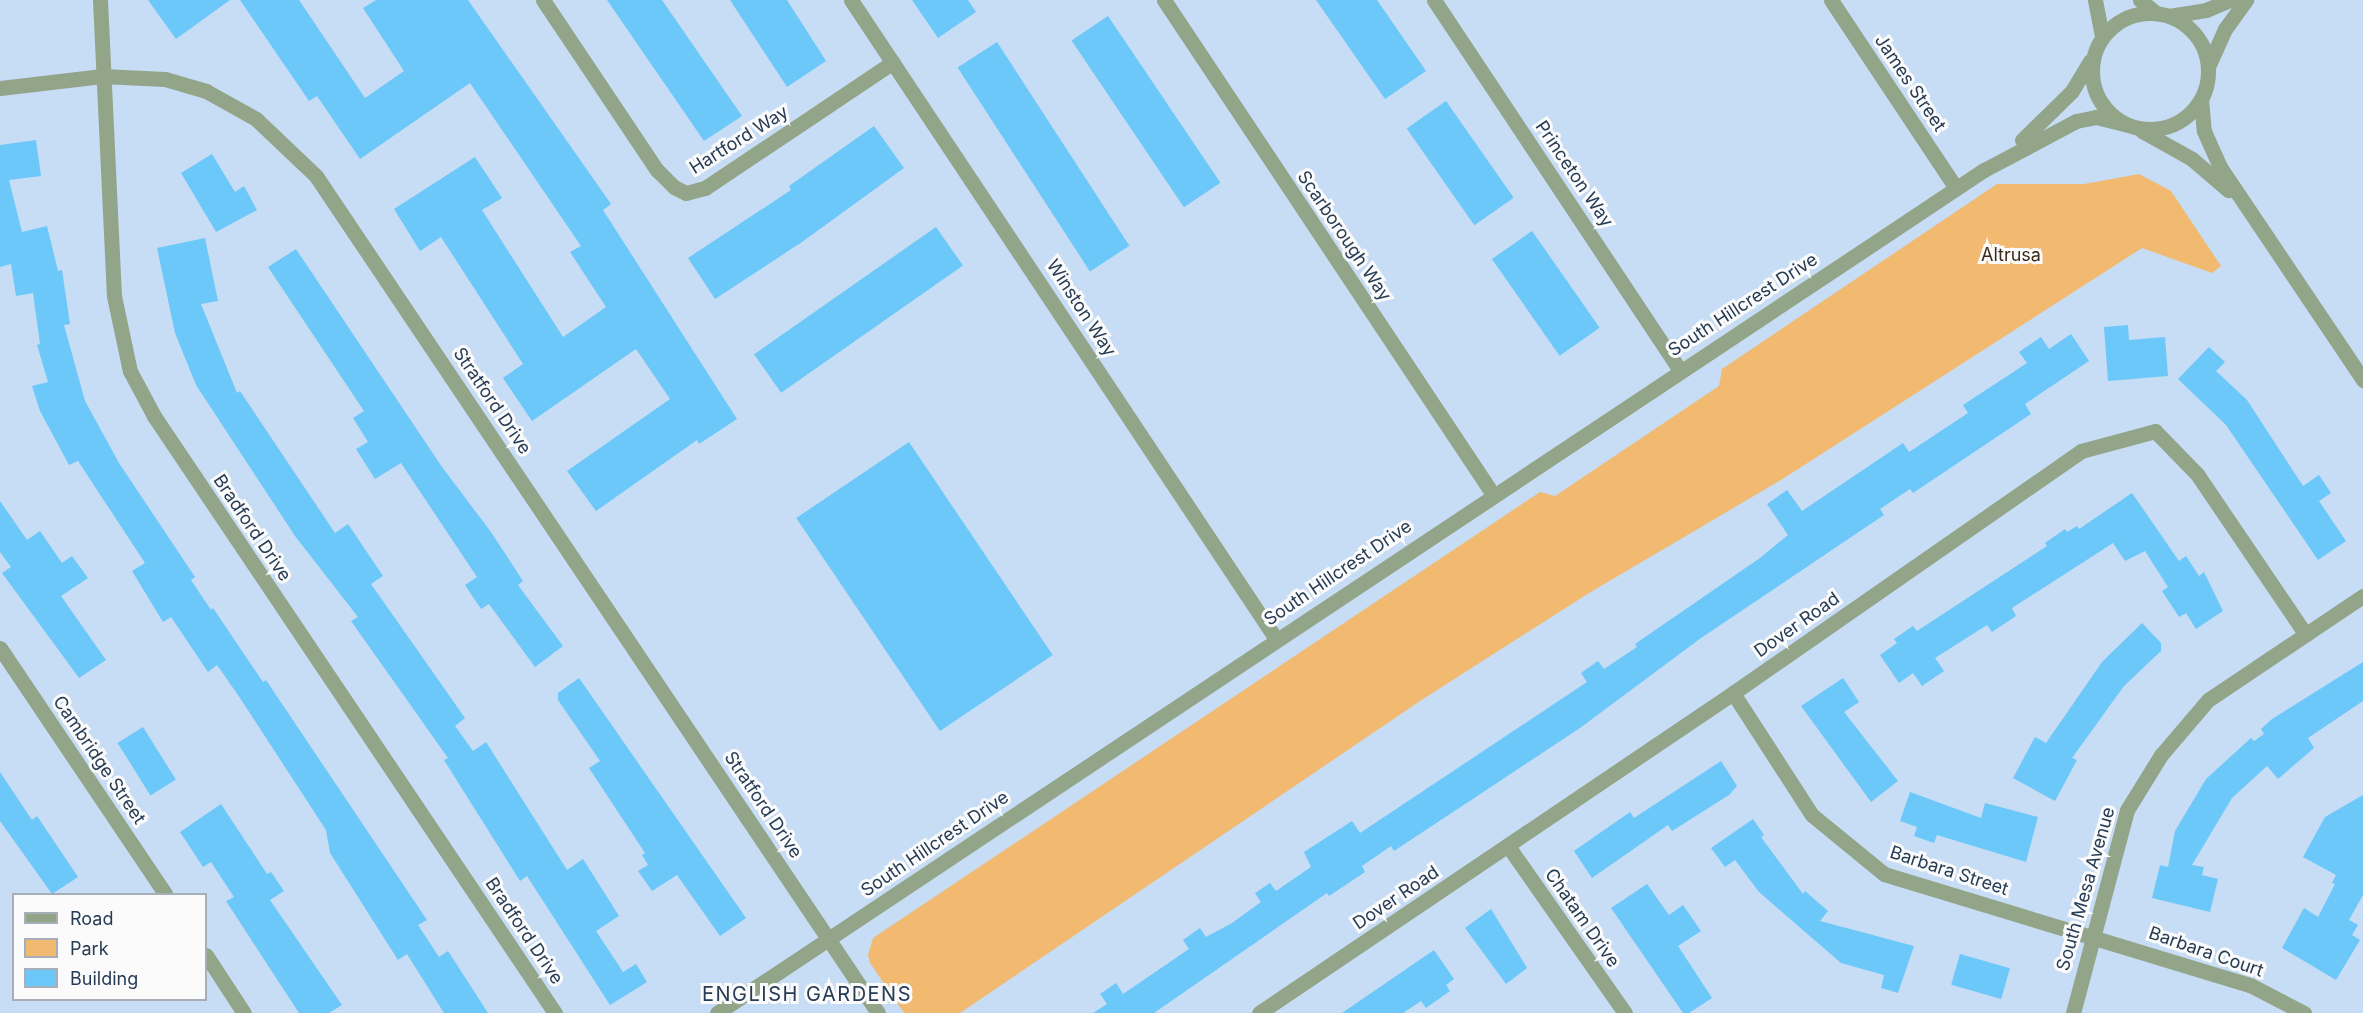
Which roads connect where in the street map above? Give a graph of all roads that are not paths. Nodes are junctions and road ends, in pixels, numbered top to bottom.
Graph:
1 (100, 0) edge
2 (543, 0) edge
3 (851, 0) edge
4 (1164, 0) edge
5 (1434, 0) edge
6 (1831, 0) edge
7 (2095, 0) edge
8 (2139, 0) edge
9 (2229, 0) edge
10 (2246, 0) edge
11 (2163, 15) junction
12 (2102, 37) junction
13 (2094, 52) junction
14 (893, 62) junction
15 (2208, 67) junction
16 (102, 76) junction
17 (0, 88) edge
18 (2201, 99) junction
19 (2133, 127) junction
20 (1984, 170) junction
21 (1956, 188) junction
22 (2251, 213) junction
23 (1680, 370) junction
24 (2363, 380) edge
25 (1492, 494) junction
26 (2363, 596) edge
27 (2307, 635) junction
28 (1276, 639) junction
29 (0, 648) edge
30 (1733, 693) junction
31 (1508, 846) junction
32 (164, 893) edge
33 (2092, 935) junction
34 (829, 939) junction
35 (207, 957) edge
36 (244, 1013) edge
37 (555, 1013) edge
38 (717, 1013) edge
39 (878, 1013) edge
40 (1259, 1013) edge
41 (1625, 1013) edge
42 (2073, 1013) edge
43 (2304, 1013) edge

1 - 16 street, Bradford Drive
2 - 14 street, Hartford Way
3 - 14 street, Winston Way
4 - 25 street, Scarborough Way
5 - 23 street, Princeton Way
6 - 21 street, James Street
7 - 12 street
8 - 11 street
9 - 11 street
10 - 15 street
11 - 12 street
11 - 15 street
12 - 13 street
13 - 19 street
13 - 20 street, South Hillcrest Drive
14 - 28 street, Winston Way
15 - 18 street
16 - 17 street, Stratford Drive
16 - 34 street, Stratford Drive
16 - 37 street, Bradford Drive
18 - 19 street
18 - 22 street
19 - 20 street, South Hillcrest Drive
19 - 22 street
20 - 21 street, South Hillcrest Drive
21 - 23 street, South Hillcrest Drive
22 - 24 street
23 - 25 street, South Hillcrest Drive
25 - 28 street, South Hillcrest Drive
26 - 27 street, South Mesa Avenue
27 - 30 street, Dover Road
27 - 33 street, South Mesa Avenue
28 - 34 street, South Hillcrest Drive
29 - 32 street, Cambridge Street
30 - 31 street, Dover Road
30 - 33 street, Barbara Street
31 - 40 street, Dover Road
31 - 41 street, Chatam Drive
33 - 42 street, South Mesa Avenue
33 - 43 street, Barbara Court
34 - 38 street, South Hillcrest Drive
34 - 39 street, Stratford Drive
35 - 36 street

